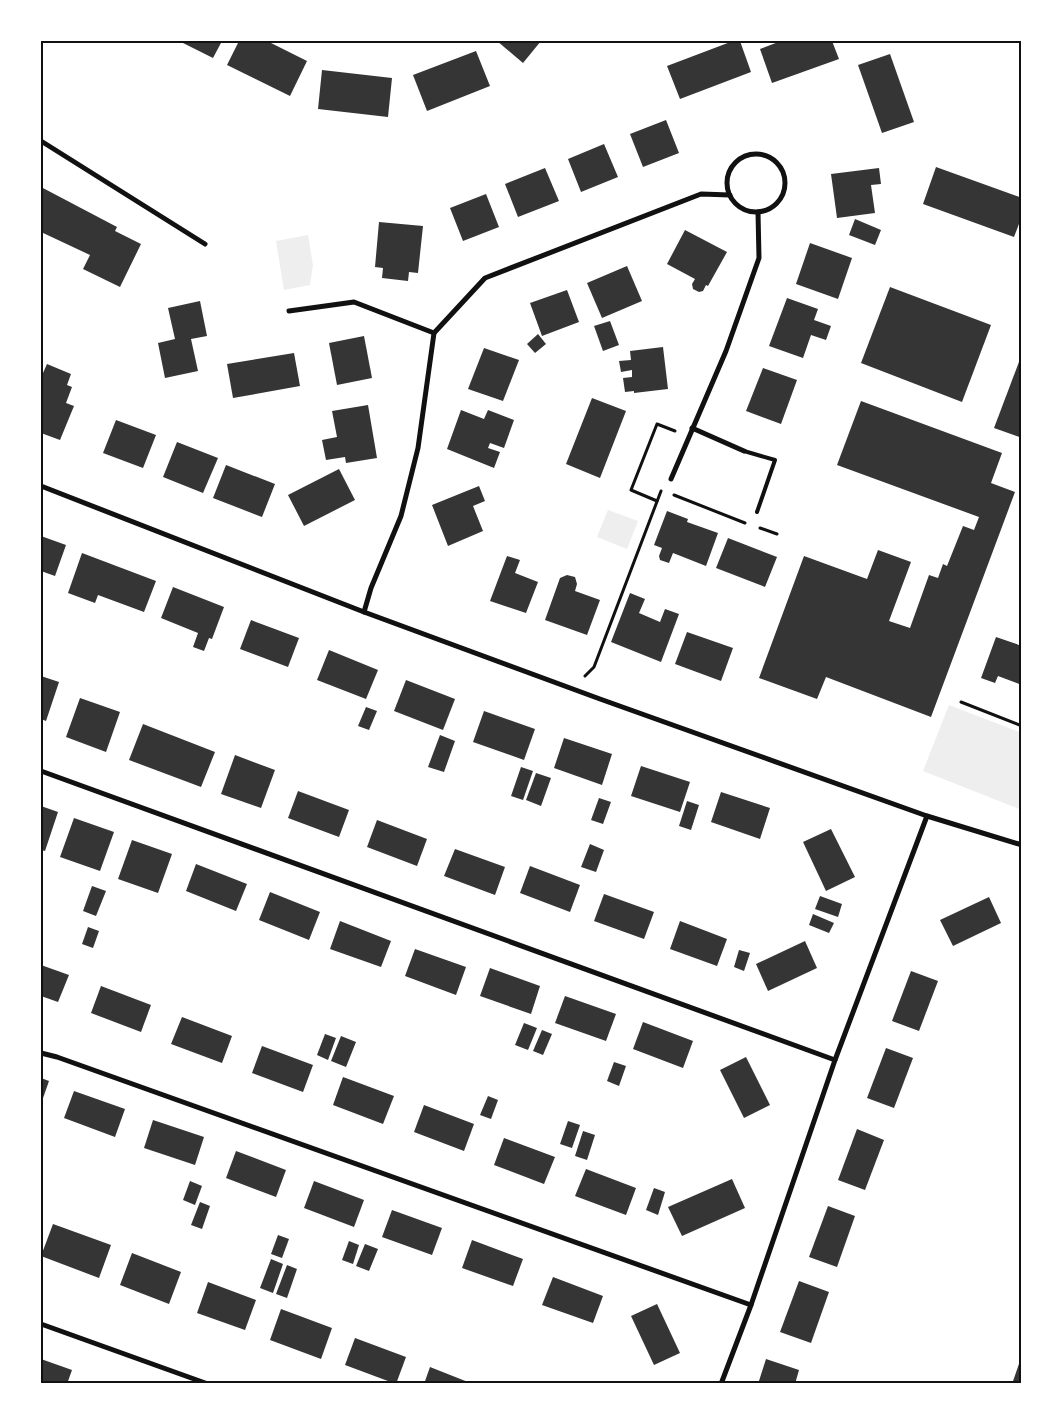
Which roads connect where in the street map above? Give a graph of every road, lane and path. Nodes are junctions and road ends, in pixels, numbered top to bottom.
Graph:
1 (41, 141) edge
2 (730, 195) junction
3 (758, 212) junction
4 (205, 244) dead end
5 (289, 311) dead end
6 (434, 332) junction
7 (692, 428) junction
8 (689, 437) junction
9 (744, 451) joint
10 (671, 479) joint
11 (41, 486) edge
12 (670, 494) dead end
13 (657, 501) junction
14 (757, 512) dead end
15 (750, 524) dead end
16 (759, 528) dead end
17 (777, 534) dead end
18 (364, 612) junction
19 (572, 689) junction
20 (961, 702) dead end
21 (1022, 726) edge
22 (41, 771) edge
23 (927, 816) junction
24 (1022, 845) edge
25 (41, 1052) edge
26 (835, 1060) junction
27 (751, 1305) junction
28 (41, 1324) edge
29 (208, 1384) edge
30 (721, 1384) edge

1 - 4 street
2 - 3 street
2 - 3 street
2 - 6 street
3 - 7 street
5 - 6 street
6 - 18 street
7 - 8 street
7 - 9 street
8 - 10 street
8 - 13 path
9 - 14 lane
10 - 13 path
11 - 18 street
12 - 15 path
13 - 19 path
16 - 17 path
18 - 19 street
19 - 23 street
20 - 21 path
22 - 26 street
23 - 24 street
23 - 26 street
25 - 27 street
26 - 27 street
27 - 30 street
28 - 29 street

